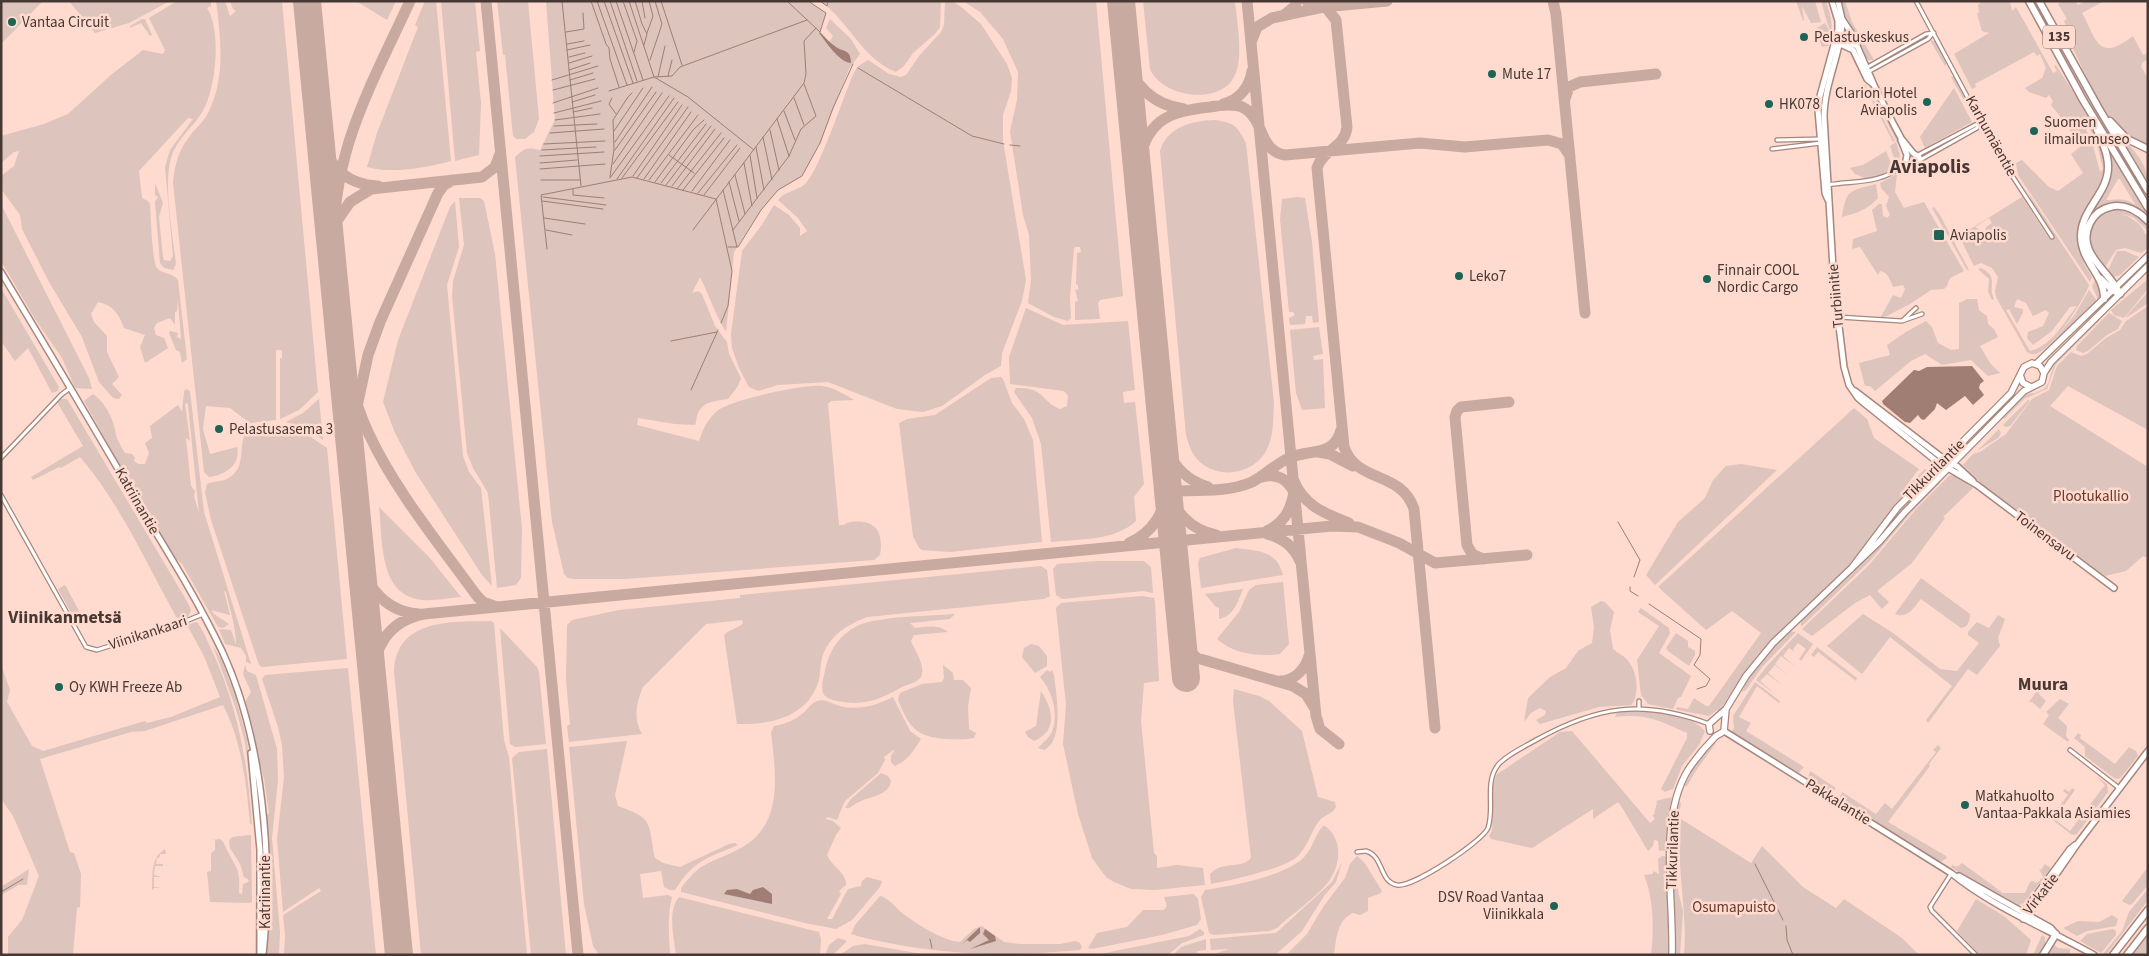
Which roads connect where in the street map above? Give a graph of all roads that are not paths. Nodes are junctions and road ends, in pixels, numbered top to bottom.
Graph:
1 (1832, 1) edge
2 (1838, 1) edge
3 (1916, 1) edge
4 (2029, 1) edge
5 (2039, 1) edge
6 (1842, 19) junction
7 (1934, 33) junction
8 (1839, 42) junction
9 (1857, 46) junction
10 (1867, 70) junction
11 (2098, 107) junction
12 (2091, 114) junction
13 (1982, 123) junction
14 (1901, 138) junction
15 (1777, 140) dead end
16 (1826, 140) junction
17 (1820, 141) junction
18 (2148, 148) edge
19 (1772, 149) dead end
20 (1907, 156) junction
21 (1917, 156) junction
22 (1906, 164) junction
23 (1827, 185) junction
24 (2148, 191) edge
25 (2148, 208) edge
26 (2148, 221) edge
27 (2052, 237) dead end
28 (2148, 256) edge
29 (2148, 266) edge
30 (1, 272) edge
31 (2094, 272) junction
32 (2114, 288) junction
33 (2120, 294) junction
34 (2104, 299) junction
35 (1916, 308) dead end
36 (1922, 314) dead end
37 (1837, 317) junction
38 (1902, 322) junction
39 (2036, 364) junction
40 (2044, 373) junction
41 (2020, 375) junction
42 (2031, 387) junction
43 (70, 388) junction
44 (1852, 389) junction
45 (1, 458) edge
46 (1945, 459) junction
47 (1953, 463) junction
48 (1940, 464) junction
49 (1948, 468) junction
50 (1977, 485) junction
51 (1, 495) edge
52 (1851, 568) junction
53 (2114, 588) dead end
54 (203, 614) junction
55 (1638, 701) dead end
56 (1639, 708) junction
57 (1726, 709) junction
58 (1717, 719) junction
59 (1724, 723) junction
60 (1709, 724) junction
61 (1724, 731) junction
62 (1710, 732) junction
63 (1717, 735) junction
64 (2070, 750) dead end
65 (1701, 751) junction
66 (2148, 751) edge
67 (2120, 788) junction
68 (1357, 852) dead end
69 (1951, 873) junction
70 (2148, 910) edge
71 (2025, 915) junction
72 (2148, 928) edge
73 (2056, 934) junction
74 (2093, 954) edge
75 (261, 955) edge
76 (1672, 955) edge
77 (1976, 955) edge
78 (2043, 955) edge
79 (2113, 955) edge
80 (2127, 955) edge

1 - 8 street
2 - 6 street
3 - 7 street, Karhumäentie
4 - 12 highway, 135
5 - 11 highway, 135
6 - 8 street, Turbiinitie
6 - 9 street
7 - 10 street
7 - 13 street, Karhumäentie
8 - 9 street
8 - 10 street
8 - 16 street, Turbiinitie
8 - 17 street, Turbiinitie
9 - 10 street
10 - 14 street
11 - 18 highway
11 - 24 highway, 135
12 - 25 highway, 135
12 - 31 highway
13 - 21 street
13 - 27 street, Karhumäentie
14 - 20 street
14 - 21 street
15 - 17 street
16 - 17 street
16 - 23 street, Turbiinitie
17 - 19 street
17 - 23 street, Turbiinitie
20 - 21 street
20 - 22 street
21 - 22 street
22 - 23 street
23 - 37 street, Turbiinitie
26 - 32 highway
28 - 32 main road
29 - 33 main road
30 - 43 street, Katriinantie
31 - 32 highway
31 - 34 highway
32 - 33 highway
32 - 34 main road
33 - 40 main road
34 - 39 main road
35 - 38 street
36 - 38 street
37 - 38 street
37 - 44 street, Turbiinitie
39 - 40 main road
39 - 41 main road
40 - 42 main road
41 - 42 main road
41 - 46 main road, Tikkurilantie
42 - 47 main road, Tikkurilantie
43 - 45 street
43 - 54 street, Katriinantie
44 - 46 street
44 - 48 street, Turbiinitie
46 - 47 street, Toinensavu
46 - 48 main road, Tikkurilantie
47 - 49 main road, Tikkurilantie
47 - 50 street, Toinensavu
48 - 49 street, Toinensavu
48 - 52 main road, Tikkurilantie
49 - 50 street, Toinensavu
49 - 52 main road, Tikkurilantie
50 - 53 street, Toinensavu
51 - 54 street, Viinikankaari
52 - 57 main road, Tikkurilantie
54 - 75 street, Katriinantie
55 - 56 street
56 - 60 street
56 - 68 street
57 - 58 main road, Tikkurilantie
57 - 59 main road, Tikkurilantie
58 - 59 main road
58 - 60 main road
59 - 61 main road
60 - 62 main road
61 - 63 main road
61 - 69 street, Pakkalantie
62 - 63 main road
62 - 65 main road, Tikkurilantie
63 - 65 main road, Tikkurilantie
64 - 67 street
65 - 76 main road, Tikkurilantie
66 - 67 street, Virkatie
67 - 71 street, Virkatie
69 - 71 street, Pakkalantie
69 - 77 street
70 - 79 highway
71 - 73 street, Pakkalantie
72 - 80 highway
73 - 74 street, Pakkalantie
73 - 78 highway

